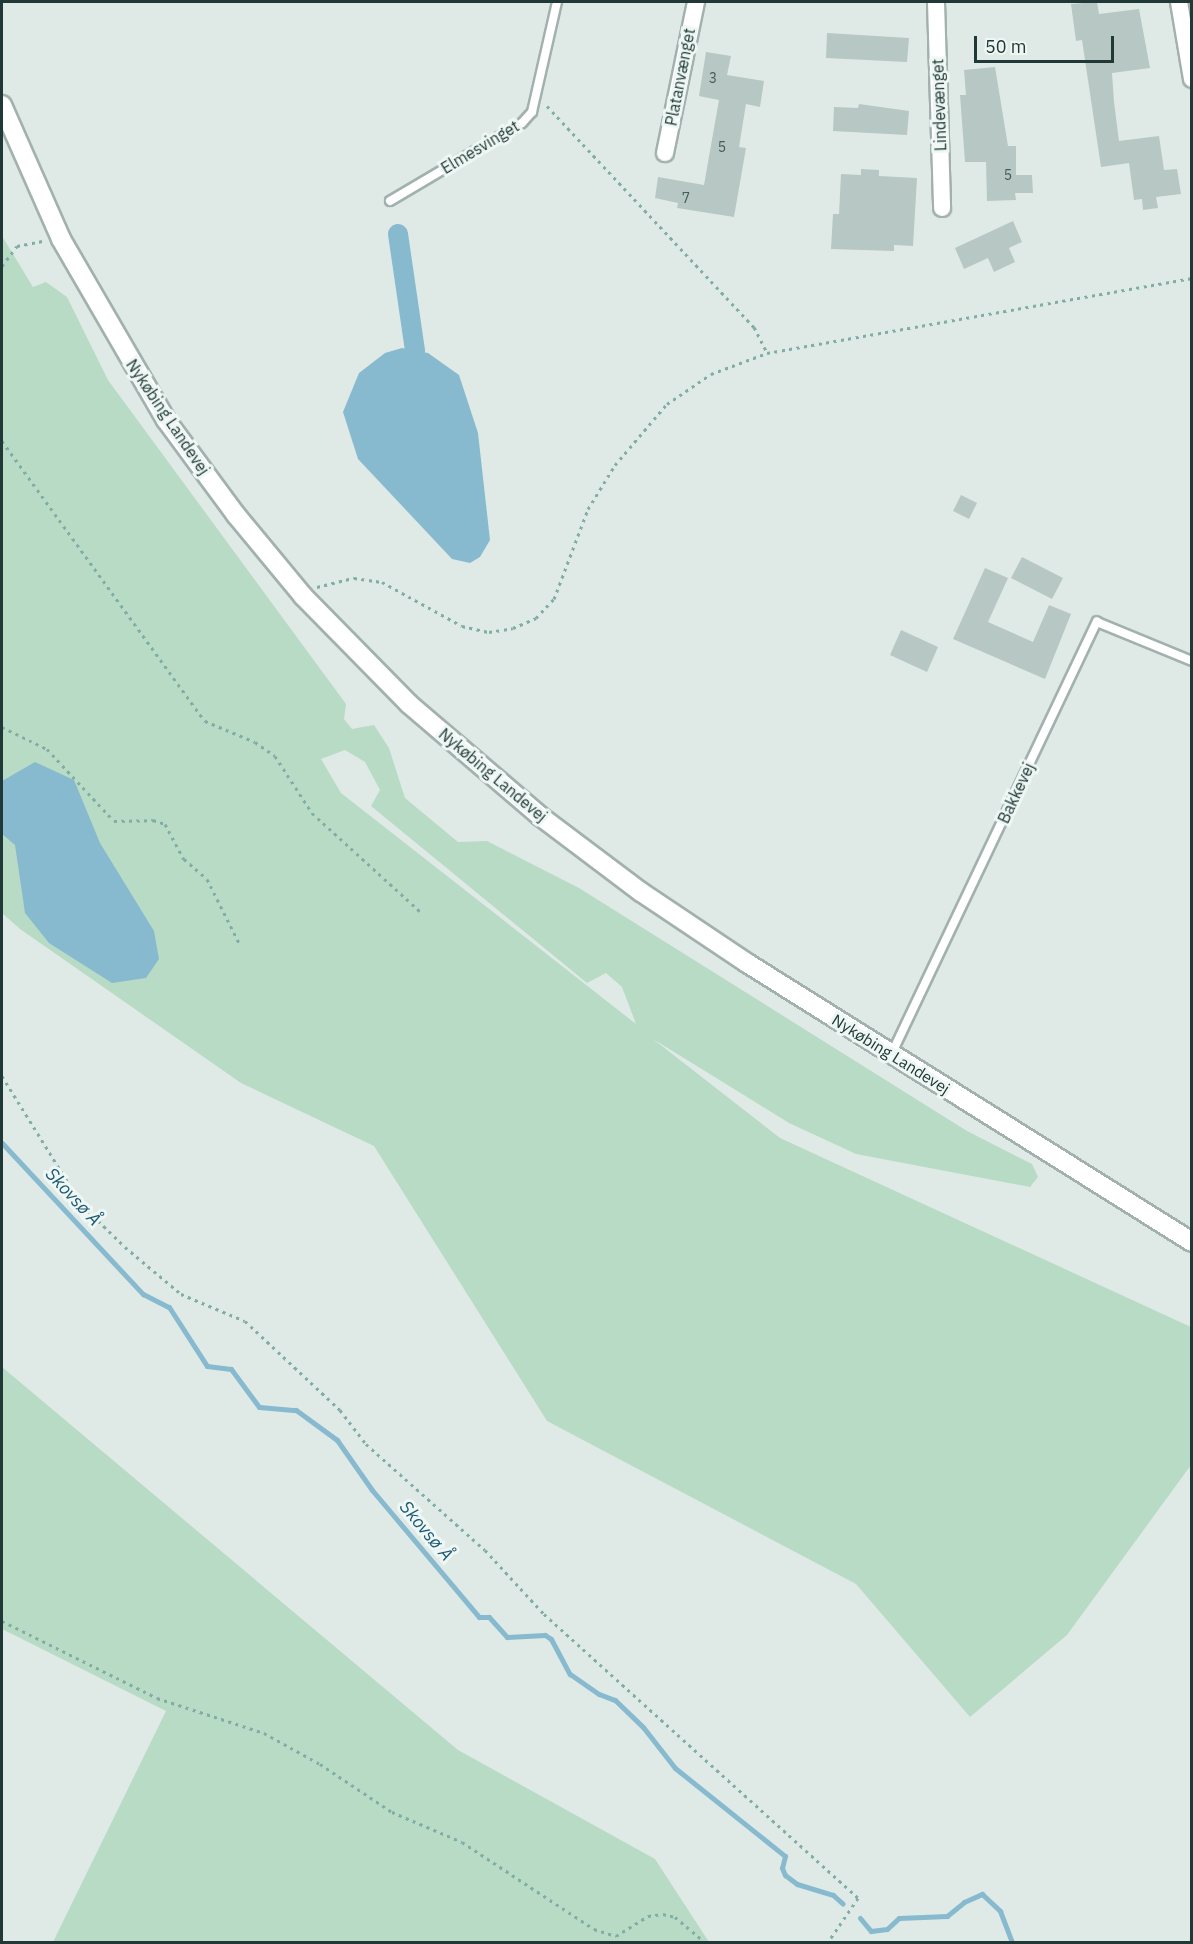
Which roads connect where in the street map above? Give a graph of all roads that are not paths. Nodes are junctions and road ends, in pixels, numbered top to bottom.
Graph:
1 (557, 2) edge
2 (696, 2) edge
3 (936, 2) edge
4 (1179, 2) edge
5 (1191, 79) edge
6 (2, 105) edge
7 (665, 153) dead end
8 (390, 201) dead end
9 (942, 208) dead end
10 (1191, 661) edge
11 (891, 1055) junction
12 (1191, 1242) edge

1 - 8 lane, Elmesvinget
2 - 7 street, Platanvænget
3 - 9 street, Lindevænget
4 - 5 street
6 - 11 main road, Nykøbing Landevej
10 - 11 lane, Bakkevej
11 - 12 main road, Nykøbing Landevej

